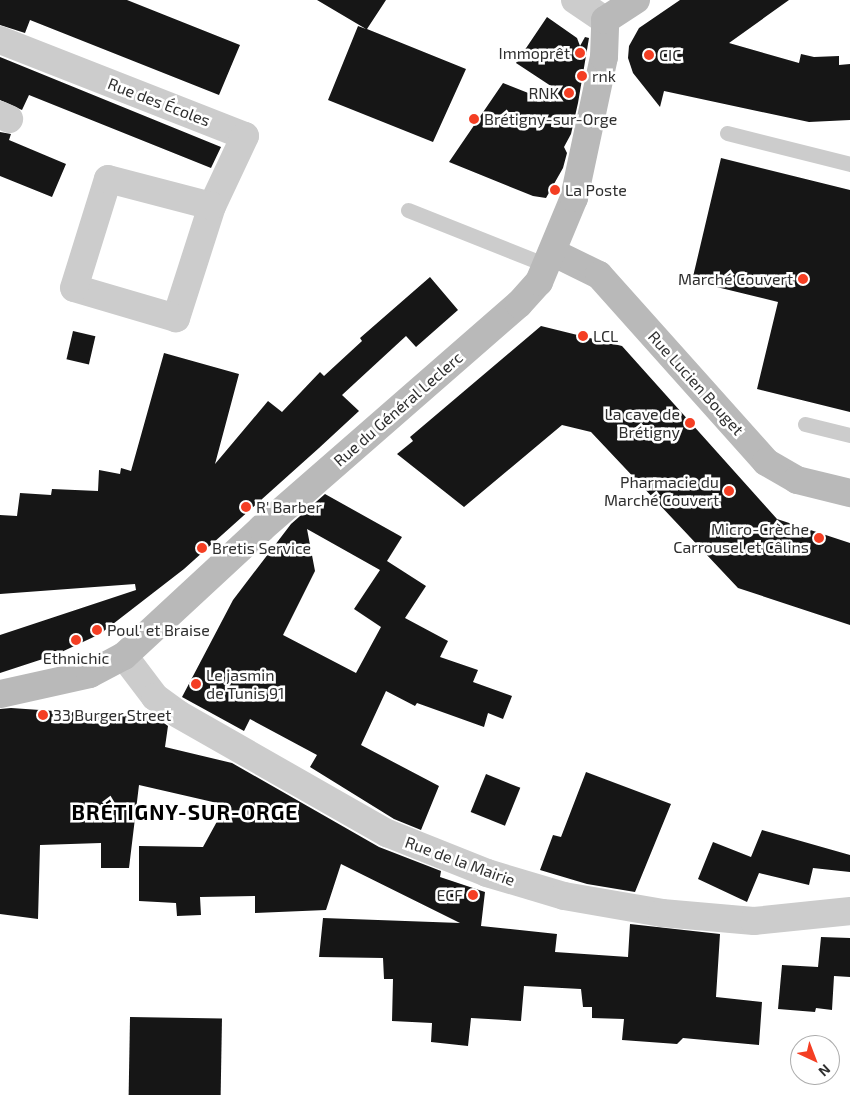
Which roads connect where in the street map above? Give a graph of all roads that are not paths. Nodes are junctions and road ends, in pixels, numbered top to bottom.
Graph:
1 (575, 0) edge
2 (636, 0) edge
3 (605, 20) junction
4 (0, 40) edge
5 (727, 133) dead end
6 (850, 164) edge
7 (212, 206) junction
8 (408, 210) dead end
9 (549, 259) junction
10 (805, 424) dead end
11 (850, 435) edge
12 (850, 493) edge
13 (124, 656) junction
14 (0, 694) edge
15 (850, 910) edge

1 - 3 street
2 - 3 street
3 - 9 street, Rue du Général Leclerc
4 - 7 street, Rue des Écoles
5 - 6 lane
7 - 7 street, Rue des Écoles
8 - 9 lane
9 - 12 street, Rue Lucien Bouget
9 - 13 street, Rue du Général Leclerc
10 - 11 lane
13 - 14 street, Rue du Général Leclerc
13 - 15 street, Rue de la Mairie

